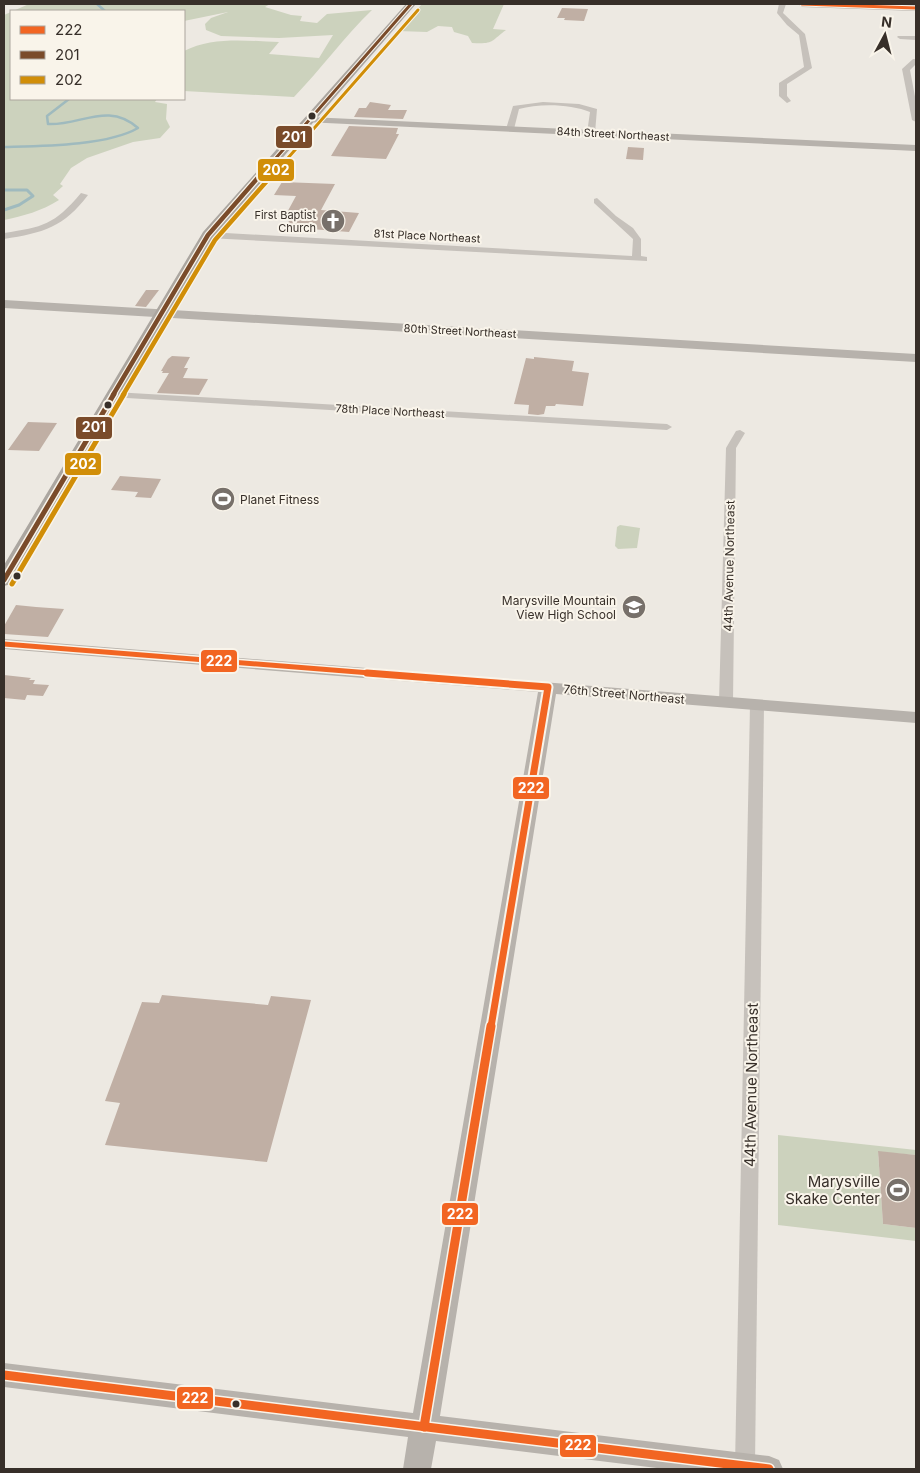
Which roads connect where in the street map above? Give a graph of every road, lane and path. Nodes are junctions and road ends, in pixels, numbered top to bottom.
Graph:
1 (411, 4) edge
2 (783, 4) edge
3 (802, 4) edge
4 (916, 8) edge
5 (900, 37) dead end
6 (916, 38) edge
7 (916, 60) edge
8 (787, 101) dead end
9 (309, 120) junction
10 (916, 120) edge
11 (510, 129) junction
12 (591, 133) junction
13 (916, 148) edge
14 (84, 196) dead end
15 (597, 201) dead end
16 (208, 235) junction
17 (4, 236) edge
18 (4, 304) edge
19 (162, 314) junction
20 (916, 358) edge
21 (114, 395) junction
22 (667, 427) dead end
23 (740, 433) dead end
24 (4, 580) edge
25 (4, 644) edge
26 (548, 687) junction
27 (726, 702) junction
28 (757, 704) junction
29 (916, 717) edge
30 (4, 1375) edge
31 (424, 1427) junction
32 (757, 1468) edge
33 (417, 1469) edge

1 - 9 main road
2 - 8 street
3 - 4 street
5 - 6 street
7 - 10 street
9 - 11 street, 84th Street Northeast
9 - 16 main road
11 - 12 street, 84th Street Northeast
11 - 12 street
12 - 13 street, 84th Street Northeast
14 - 17 street
15 - 16 street, 81st Place Northeast
16 - 19 main road
18 - 19 street, 80th Street Northeast
19 - 20 street, 80th Street Northeast
19 - 21 main road
21 - 22 street, 78th Place Northeast
21 - 24 main road
23 - 27 street, 44th Avenue Northeast
25 - 26 street, 76th Street Northeast
26 - 27 street, 76th Street Northeast
26 - 31 street
27 - 28 street, 76th Street Northeast
28 - 29 street, 76th Street Northeast
28 - 32 street, 44th Avenue Northeast
30 - 31 street
31 - 32 street
31 - 33 street

